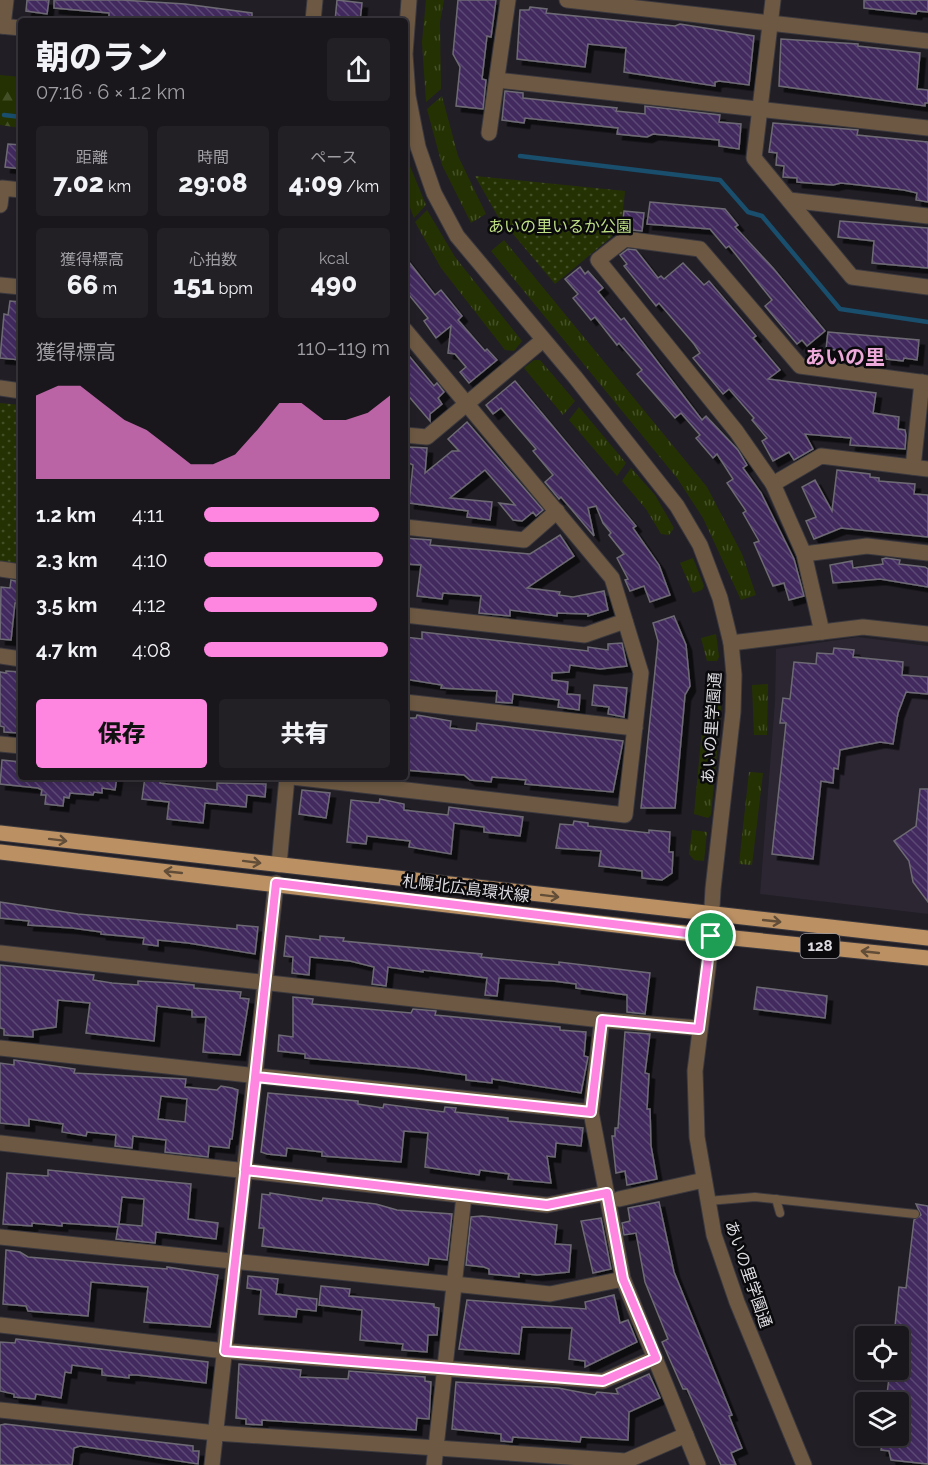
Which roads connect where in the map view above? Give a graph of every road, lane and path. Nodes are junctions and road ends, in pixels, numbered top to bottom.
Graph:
1 (6, 0) edge
2 (315, 0) edge
3 (409, 0) edge
4 (508, 0) edge
5 (567, 0) edge
6 (773, 0) edge
7 (313, 18) edge
8 (408, 18) edge
9 (770, 23) junction
10 (2, 26) edge
11 (18, 28) edge
12 (928, 41) edge
13 (497, 80) junction
14 (408, 96) edge
15 (760, 109) junction
16 (928, 128) edge
17 (489, 133) dead end
18 (18, 190) edge
19 (789, 200) junction
20 (0, 205) edge
21 (928, 216) edge
22 (0, 285) edge
23 (928, 287) edge
24 (18, 288) edge
25 (408, 334) edge
26 (543, 340) junction
27 (925, 383) edge
28 (0, 388) edge
29 (18, 391) edge
30 (466, 404) junction
31 (408, 435) edge
32 (920, 468) edge
33 (773, 484) junction
34 (556, 511) junction
35 (408, 527) edge
36 (928, 553) edge
37 (804, 554) junction
38 (0, 569) edge
39 (18, 572) edge
40 (408, 615) edge
41 (625, 621) junction
42 (822, 632) junction
43 (928, 634) edge
44 (731, 643) junction
45 (0, 656) edge
46 (18, 659) edge
47 (408, 702) edge
48 (635, 728) junction
49 (0, 744) edge
50 (18, 746) edge
51 (287, 780) edge
52 (318, 780) edge
53 (0, 833) edge
54 (0, 852) edge
55 (279, 865) junction
56 (276, 883) junction
57 (714, 914) junction
58 (711, 936) junction
59 (928, 938) edge
60 (0, 953) edge
61 (928, 958) edge
62 (267, 981) junction
63 (602, 1020) junction
64 (699, 1029) junction
65 (0, 1048) edge
66 (256, 1077) junction
67 (591, 1112) junction
68 (0, 1143) edge
69 (245, 1170) junction
70 (704, 1180) junction
71 (464, 1196) junction
72 (613, 1196) junction
73 (776, 1199) junction
74 (708, 1201) junction
75 (780, 1213) dead end
76 (915, 1214) dead end
77 (0, 1237) edge
78 (235, 1263) junction
79 (623, 1279) junction
80 (454, 1284) junction
81 (0, 1325) edge
82 (225, 1351) junction
83 (656, 1358) junction
84 (445, 1367) junction
85 (0, 1410) edge
86 (216, 1433) junction
87 (686, 1435) junction
88 (436, 1449) junction
89 (212, 1465) edge
90 (434, 1465) edge
91 (699, 1465) edge
92 (804, 1465) edge

1 - 10 street
2 - 7 street
3 - 8 street, あいの里学園通
4 - 13 street
5 - 9 street
6 - 9 street
9 - 12 street
9 - 15 street
10 - 11 street
13 - 15 street
13 - 17 street
14 - 26 street, あいの里学園通
15 - 16 street
15 - 19 street
18 - 20 street
19 - 21 street
19 - 23 street
22 - 24 street
25 - 30 street
26 - 30 street
26 - 44 street, あいの里学園通
27 - 32 street
27 - 33 street
28 - 29 street
30 - 31 street
30 - 34 street
32 - 33 street
33 - 37 street
34 - 35 street
34 - 41 street
36 - 37 street
37 - 42 street
38 - 39 street
40 - 41 street
41 - 48 street
42 - 43 street
42 - 44 street
44 - 57 street, あいの里学園通
45 - 46 street
47 - 48 street
48 - 52 street
49 - 50 street
51 - 55 street
53 -> 55 main road, 札幌北広島環状線 / 128
56 -> 54 main road, 札幌北広島環状線 / 128
55 -> 57 main road, 札幌北広島環状線 / 128
56 - 58 main road, 札幌北広島環状線 / 128
56 - 62 street
57 - 58 street, あいの里学園通
57 -> 59 main road, 札幌北広島環状線 / 128
61 -> 58 main road, 札幌北広島環状線 / 128
58 - 64 street, あいの里学園通
60 - 62 street
62 - 63 street
62 - 66 street
63 - 64 street
63 - 67 street
64 - 70 street, あいの里学園通
65 - 66 street
66 - 67 street
66 - 69 street
67 - 72 street
68 - 69 street
69 - 71 street
69 - 78 street
70 - 72 street
70 - 74 street, あいの里学園通
71 - 72 street
71 - 80 street
72 - 79 street
73 - 74 lane
73 - 75 lane
73 - 76 lane
74 - 92 street, あいの里学園通
77 - 78 street
78 - 80 street
78 - 82 street
79 - 80 street
79 - 83 street
80 - 84 street
81 - 82 street
82 - 84 street
82 - 86 street
83 - 84 street
83 - 87 street
84 - 88 street
85 - 86 street
86 - 88 street
86 - 89 street
87 - 88 street
87 - 91 street
88 - 90 street

